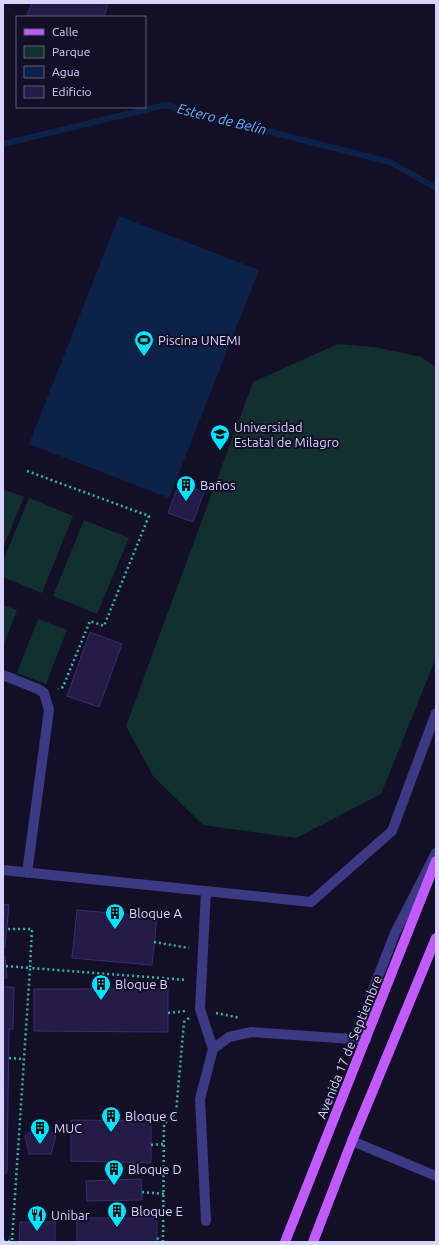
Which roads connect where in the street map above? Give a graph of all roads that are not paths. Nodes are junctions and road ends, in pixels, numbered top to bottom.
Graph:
1 (3, 675) edge
2 (436, 713) edge
3 (436, 852) edge
4 (436, 861) edge
5 (3, 870) edge
6 (27, 873) junction
7 (206, 892) junction
8 (436, 938) edge
9 (367, 1038) junction
10 (213, 1049) junction
11 (352, 1141) junction
12 (436, 1176) edge
13 (206, 1221) dead end
14 (285, 1242) edge
15 (313, 1242) edge

1 - 6 street
2 - 7 street
3 - 9 street
4 - 9 main road, Avenida 17 de Septiembre
5 - 6 street
6 - 7 street
7 - 10 street
8 - 11 main road
9 - 10 street
9 - 14 main road, Avenida 17 de Septiembre
10 - 13 street
11 - 12 street
11 - 15 main road

